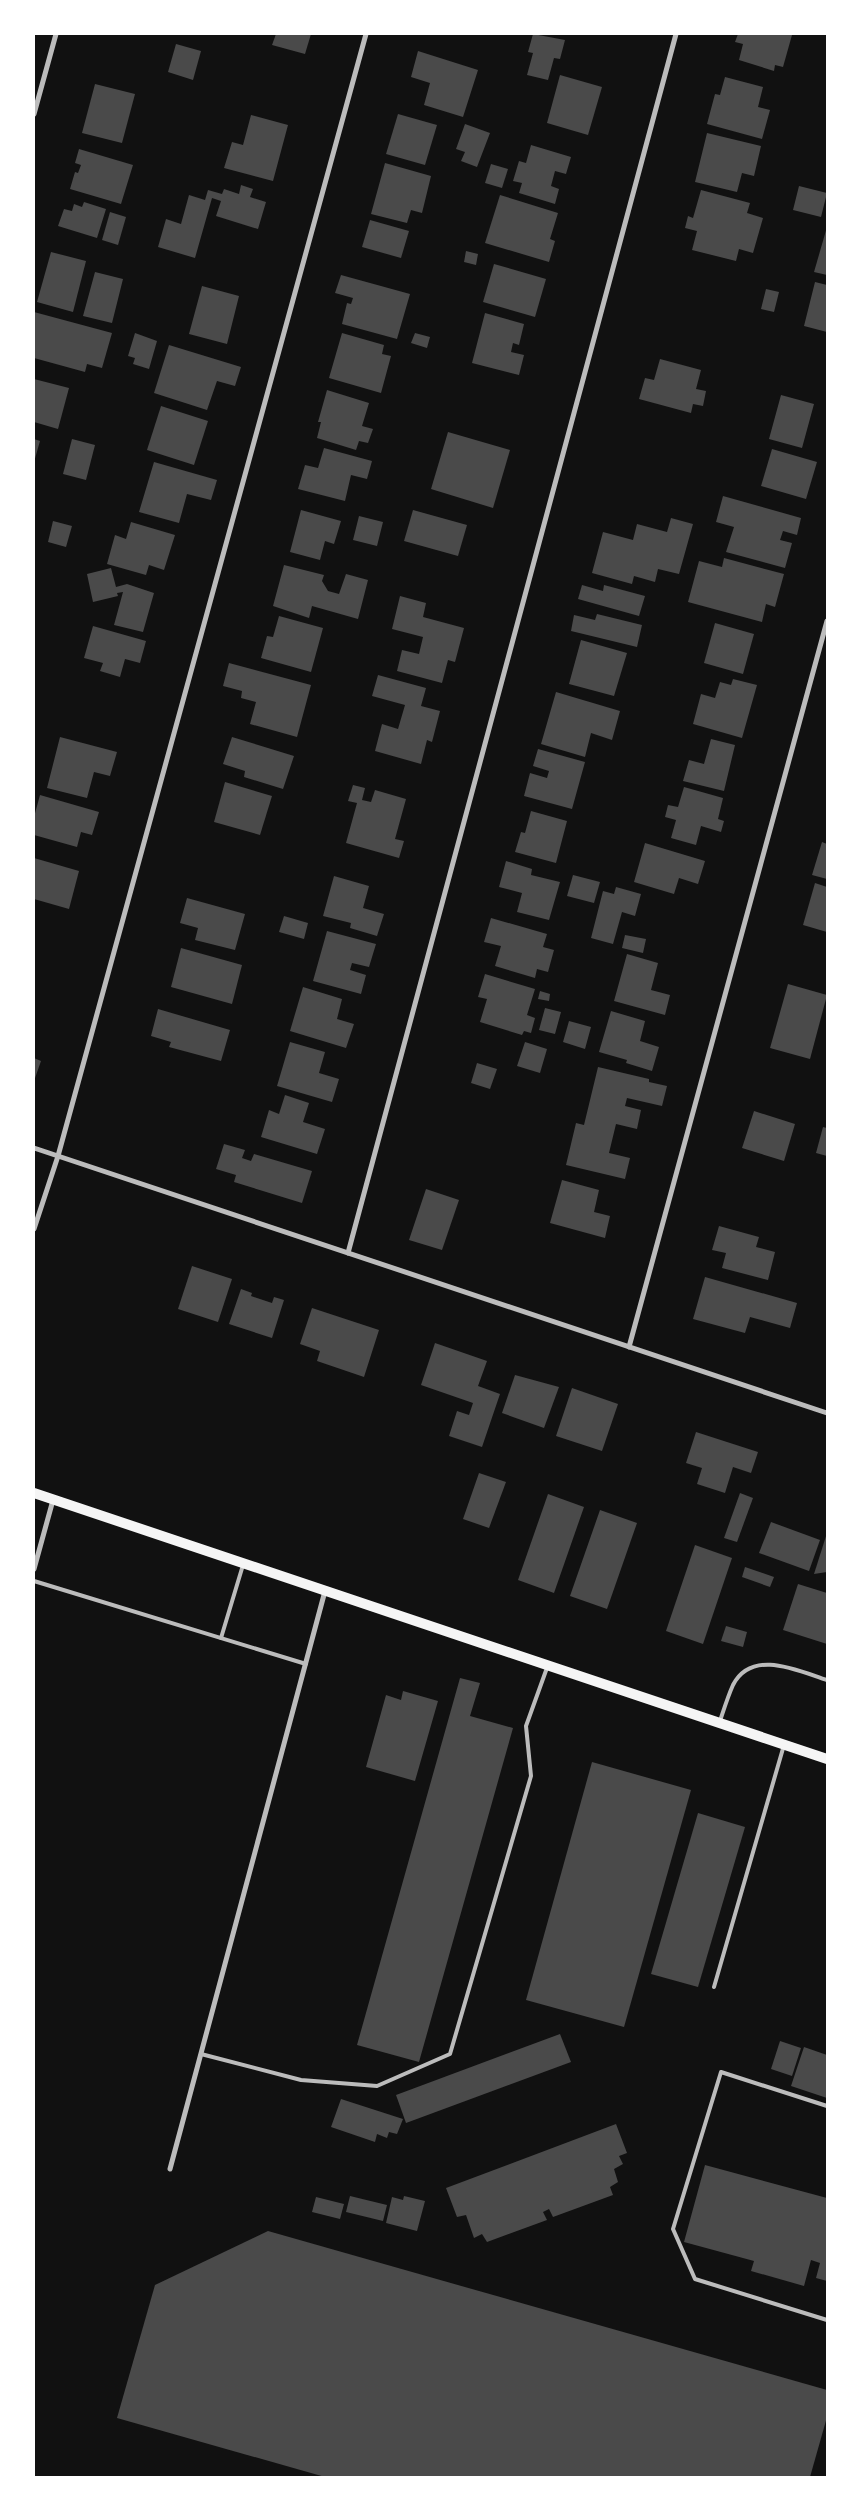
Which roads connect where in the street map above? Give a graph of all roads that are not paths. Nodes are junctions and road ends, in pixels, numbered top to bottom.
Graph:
1 (56, 34) edge
2 (366, 34) edge
3 (676, 34) edge
4 (34, 114) edge
5 (827, 621) edge
6 (34, 1148) edge
7 (58, 1156) junction
8 (34, 1230) edge
9 (348, 1253) junction
10 (629, 1347) junction
11 (827, 1412) edge
12 (34, 1493) edge
13 (53, 1500) junction
14 (244, 1563) junction
15 (34, 1569) edge
16 (34, 1581) edge
17 (325, 1590) junction
18 (221, 1638) junction
19 (306, 1664) junction
20 (548, 1665) junction
21 (827, 1680) edge
22 (719, 1723) junction
23 (784, 1745) junction
24 (827, 1759) edge
25 (714, 1987) dead end
26 (200, 2054) junction
27 (827, 2106) edge
28 (170, 2169) dead end
29 (827, 2320) edge

1 - 4 street
2 - 7 street
3 - 9 street
5 - 10 street
6 - 7 street
7 - 8 street
7 - 9 street
9 - 10 street
10 - 11 street
12 - 13 main road
13 - 14 main road
13 - 15 street
14 - 17 main road
14 - 18 lane
16 - 18 lane
17 - 19 street
17 - 20 main road
18 - 19 lane
19 - 26 street
20 - 22 main road
20 - 26 lane
21 - 22 lane
22 - 23 main road
23 - 24 main road
23 - 25 lane
26 - 28 street
27 - 29 lane

